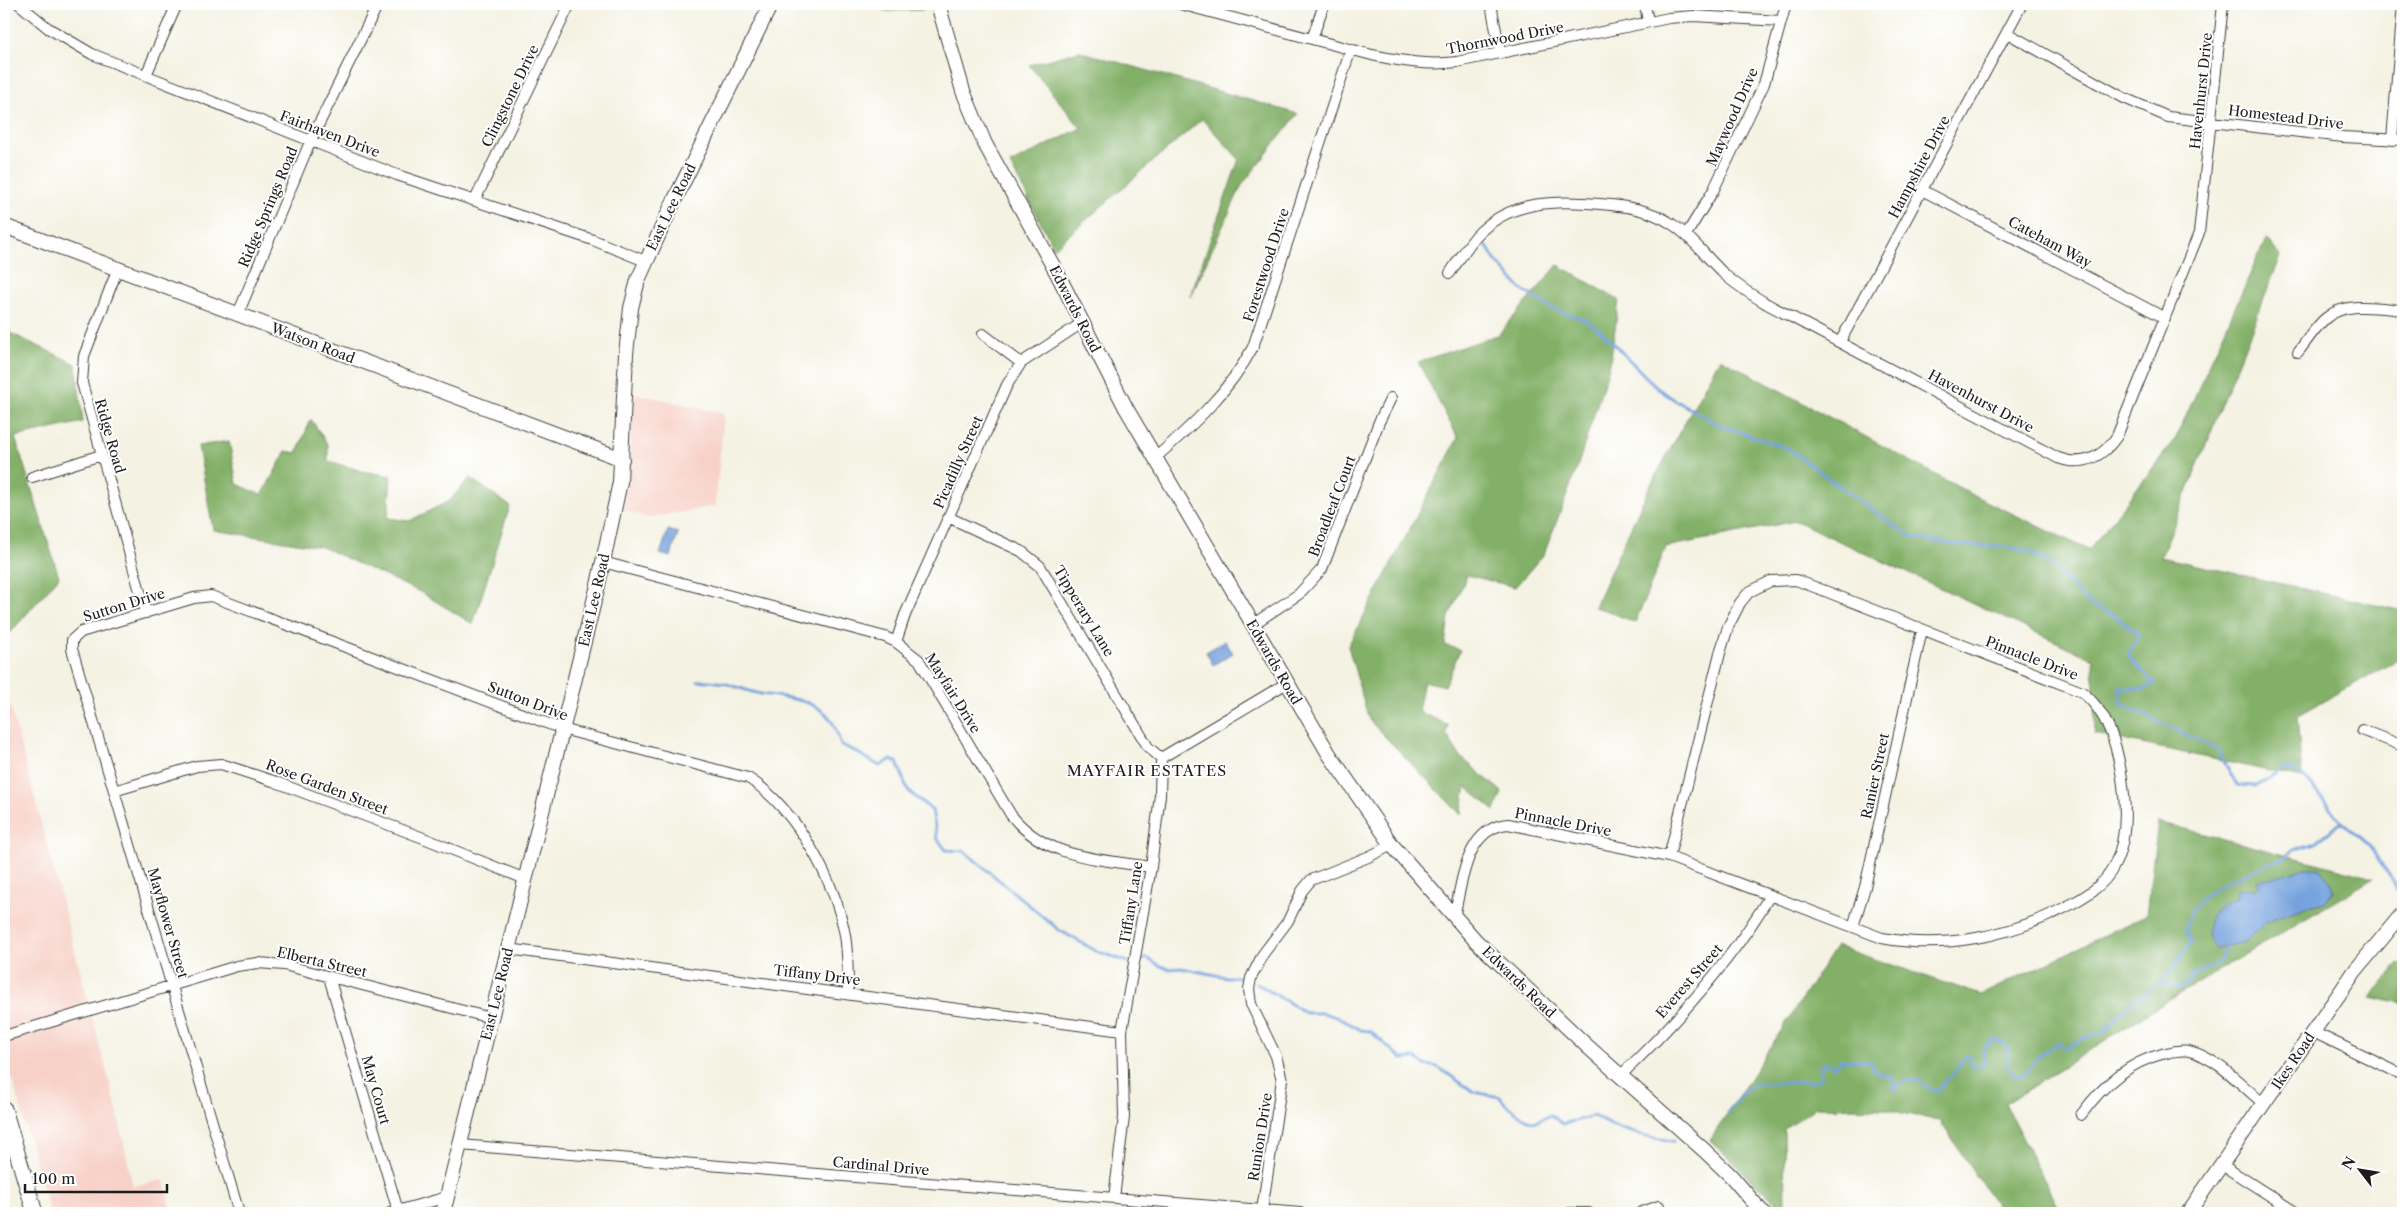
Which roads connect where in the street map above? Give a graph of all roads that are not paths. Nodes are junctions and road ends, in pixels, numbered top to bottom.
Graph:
1 (19, 4) edge
2 (177, 4) edge
3 (378, 4) edge
4 (570, 4) edge
5 (771, 4) edge
6 (938, 4) edge
7 (1180, 4) edge
8 (1324, 4) edge
9 (1491, 4) edge
10 (1645, 4) edge
11 (1786, 4) edge
12 (2022, 4) edge
13 (2223, 4) edge
14 (2403, 4) edge
15 (1781, 21) junction
16 (1648, 22) junction
17 (2007, 33) junction
18 (1312, 40) junction
19 (1351, 49) junction
20 (1500, 52) junction
21 (146, 75) junction
22 (2212, 122) junction
23 (2392, 140) junction
24 (2403, 140) edge
25 (310, 142) junction
26 (1922, 190) junction
27 (475, 200) junction
28 (4, 226) edge
29 (1686, 235) junction
30 (646, 261) junction
31 (118, 268) junction
32 (1450, 273) dead end
33 (2403, 310) edge
34 (238, 314) junction
35 (2165, 318) junction
36 (1082, 323) junction
37 (983, 334) dead end
38 (1840, 342) junction
39 (2298, 352) dead end
40 (1022, 362) junction
41 (1392, 398) dead end
42 (101, 455) junction
43 (1155, 458) junction
44 (622, 459) junction
45 (32, 477) dead end
46 (948, 518) junction
47 (603, 562) junction
48 (146, 613) junction
49 (1252, 624) junction
50 (1922, 630) junction
51 (72, 640) joint
52 (896, 642) junction
53 (1286, 683) junction
54 (562, 729) junction
55 (2362, 730) dead end
56 (2403, 746) edge
57 (1161, 758) junction
58 (114, 791) junction
59 (1392, 845) junction
60 (1669, 857) junction
61 (1151, 867) junction
62 (526, 880) junction
63 (1768, 896) junction
64 (2403, 913) edge
65 (1454, 917) junction
66 (1853, 927) junction
67 (508, 950) junction
68 (328, 977) junction
69 (172, 986) junction
70 (848, 993) junction
71 (491, 1018) junction
72 (1122, 1031) junction
73 (2312, 1032) junction
74 (4, 1036) edge
75 (2403, 1075) edge
76 (1620, 1076) junction
77 (2264, 1104) junction
78 (4, 1109) edge
79 (2082, 1115) dead end
80 (460, 1145) junction
81 (2222, 1165) junction
82 (447, 1197) junction
83 (1114, 1198) junction
84 (1659, 1206) dead end
85 (1262, 1210) junction
86 (394, 1212) edge
87 (36, 1213) edge
88 (239, 1213) edge
89 (443, 1213) edge
90 (1300, 1213) edge
91 (1569, 1213) edge
92 (1589, 1213) edge
93 (1640, 1213) edge
94 (1764, 1213) edge
95 (2188, 1213) edge
96 (2296, 1213) edge

1 - 21 street, Fairhaven Drive
2 - 21 street
3 - 25 street, Ridge Springs Road
4 - 27 street, Clingstone Drive
5 - 30 street, East Lee Road
6 - 36 street, Edwards Road
7 - 18 street, Thornwood Drive
8 - 18 street
9 - 20 street
10 - 16 street
11 - 15 street, Maywood Drive
12 - 17 street, Hampshire Drive
13 - 22 street, Havenhurst Drive
14 - 23 street
15 - 16 street, Thornwood Drive
15 - 29 street, Maywood Drive
16 - 20 street, Thornwood Drive
17 - 22 street, Homestead Drive
17 - 26 street, Hampshire Drive
18 - 19 street, Thornwood Drive
19 - 20 street, Thornwood Drive
19 - 43 street, Forestwood Drive
21 - 25 street, Fairhaven Drive
22 - 23 street, Homestead Drive
22 - 35 street, Havenhurst Drive
23 - 24 street, Homestead Drive
25 - 27 street, Fairhaven Drive
25 - 34 street, Ridge Springs Road
26 - 35 street, Cateham Way
26 - 38 street, Hampshire Drive
27 - 30 street, Fairhaven Drive
28 - 31 street, Watson Road
29 - 32 street, Havenhurst Drive
29 - 38 street, Havenhurst Drive
30 - 44 street, East Lee Road
31 - 34 street, Watson Road
31 - 42 street, Ridge Road
33 - 39 street
34 - 44 street, Watson Road
35 - 38 street, Havenhurst Drive
36 - 40 street, Picadilly Street
36 - 43 street, Edwards Road
37 - 40 street
40 - 46 street, Picadilly Street
41 - 49 street, Broadleaf Court
42 - 45 street
42 - 48 street, Ridge Road
43 - 49 street, Edwards Road
44 - 47 street, East Lee Road
46 - 52 street, Picadilly Street
46 - 57 street, Tipperary Lane
47 - 52 street, Mayfair Drive
47 - 54 street, East Lee Road
48 - 51 street, Sutton Drive
48 - 54 street, Sutton Drive
49 - 53 street, Edwards Road
50 - 60 street, Pinnacle Drive
50 - 66 street, Ranier Street
50 - 66 street, Pinnacle Drive
51 - 58 street, Mayflower Street
52 - 61 street, Mayfair Drive
53 - 57 street
53 - 59 street, Edwards Road
54 - 62 street, East Lee Road
54 - 70 street, Sutton Drive
55 - 56 street
57 - 61 street, Tiffany Lane
58 - 62 street, Rose Garden Street
58 - 69 street, Mayflower Street
59 - 65 street, Edwards Road
59 - 85 street, Runion Drive
60 - 63 street, Pinnacle Drive
60 - 65 street, Pinnacle Drive
61 - 72 street, Tiffany Lane
62 - 67 street, East Lee Road
63 - 66 street, Pinnacle Drive
63 - 76 street, Everest Street
64 - 73 street, Ikes Road
65 - 76 street, Edwards Road
67 - 70 street, Tiffany Drive
67 - 71 street, East Lee Road
68 - 69 street, Elberta Street
68 - 71 street, Elberta Street
68 - 86 street, May Court
69 - 74 street, Elberta Street
69 - 88 street, Mayflower Street
70 - 72 street, Tiffany Drive
71 - 80 street, East Lee Road
72 - 83 street, Tiffany Lane
73 - 75 street
73 - 77 street, Ikes Road
76 - 94 street, Edwards Road
77 - 79 street
77 - 81 street, Ikes Road
78 - 87 main road
80 - 82 street, East Lee Road
80 - 83 street, Cardinal Drive
81 - 95 street, Ikes Road
81 - 96 street
82 - 86 street
82 - 89 street, East Lee Road
83 - 85 street, Cardinal Drive
84 - 93 street
85 - 90 street, Cardinal Drive
91 - 92 street

